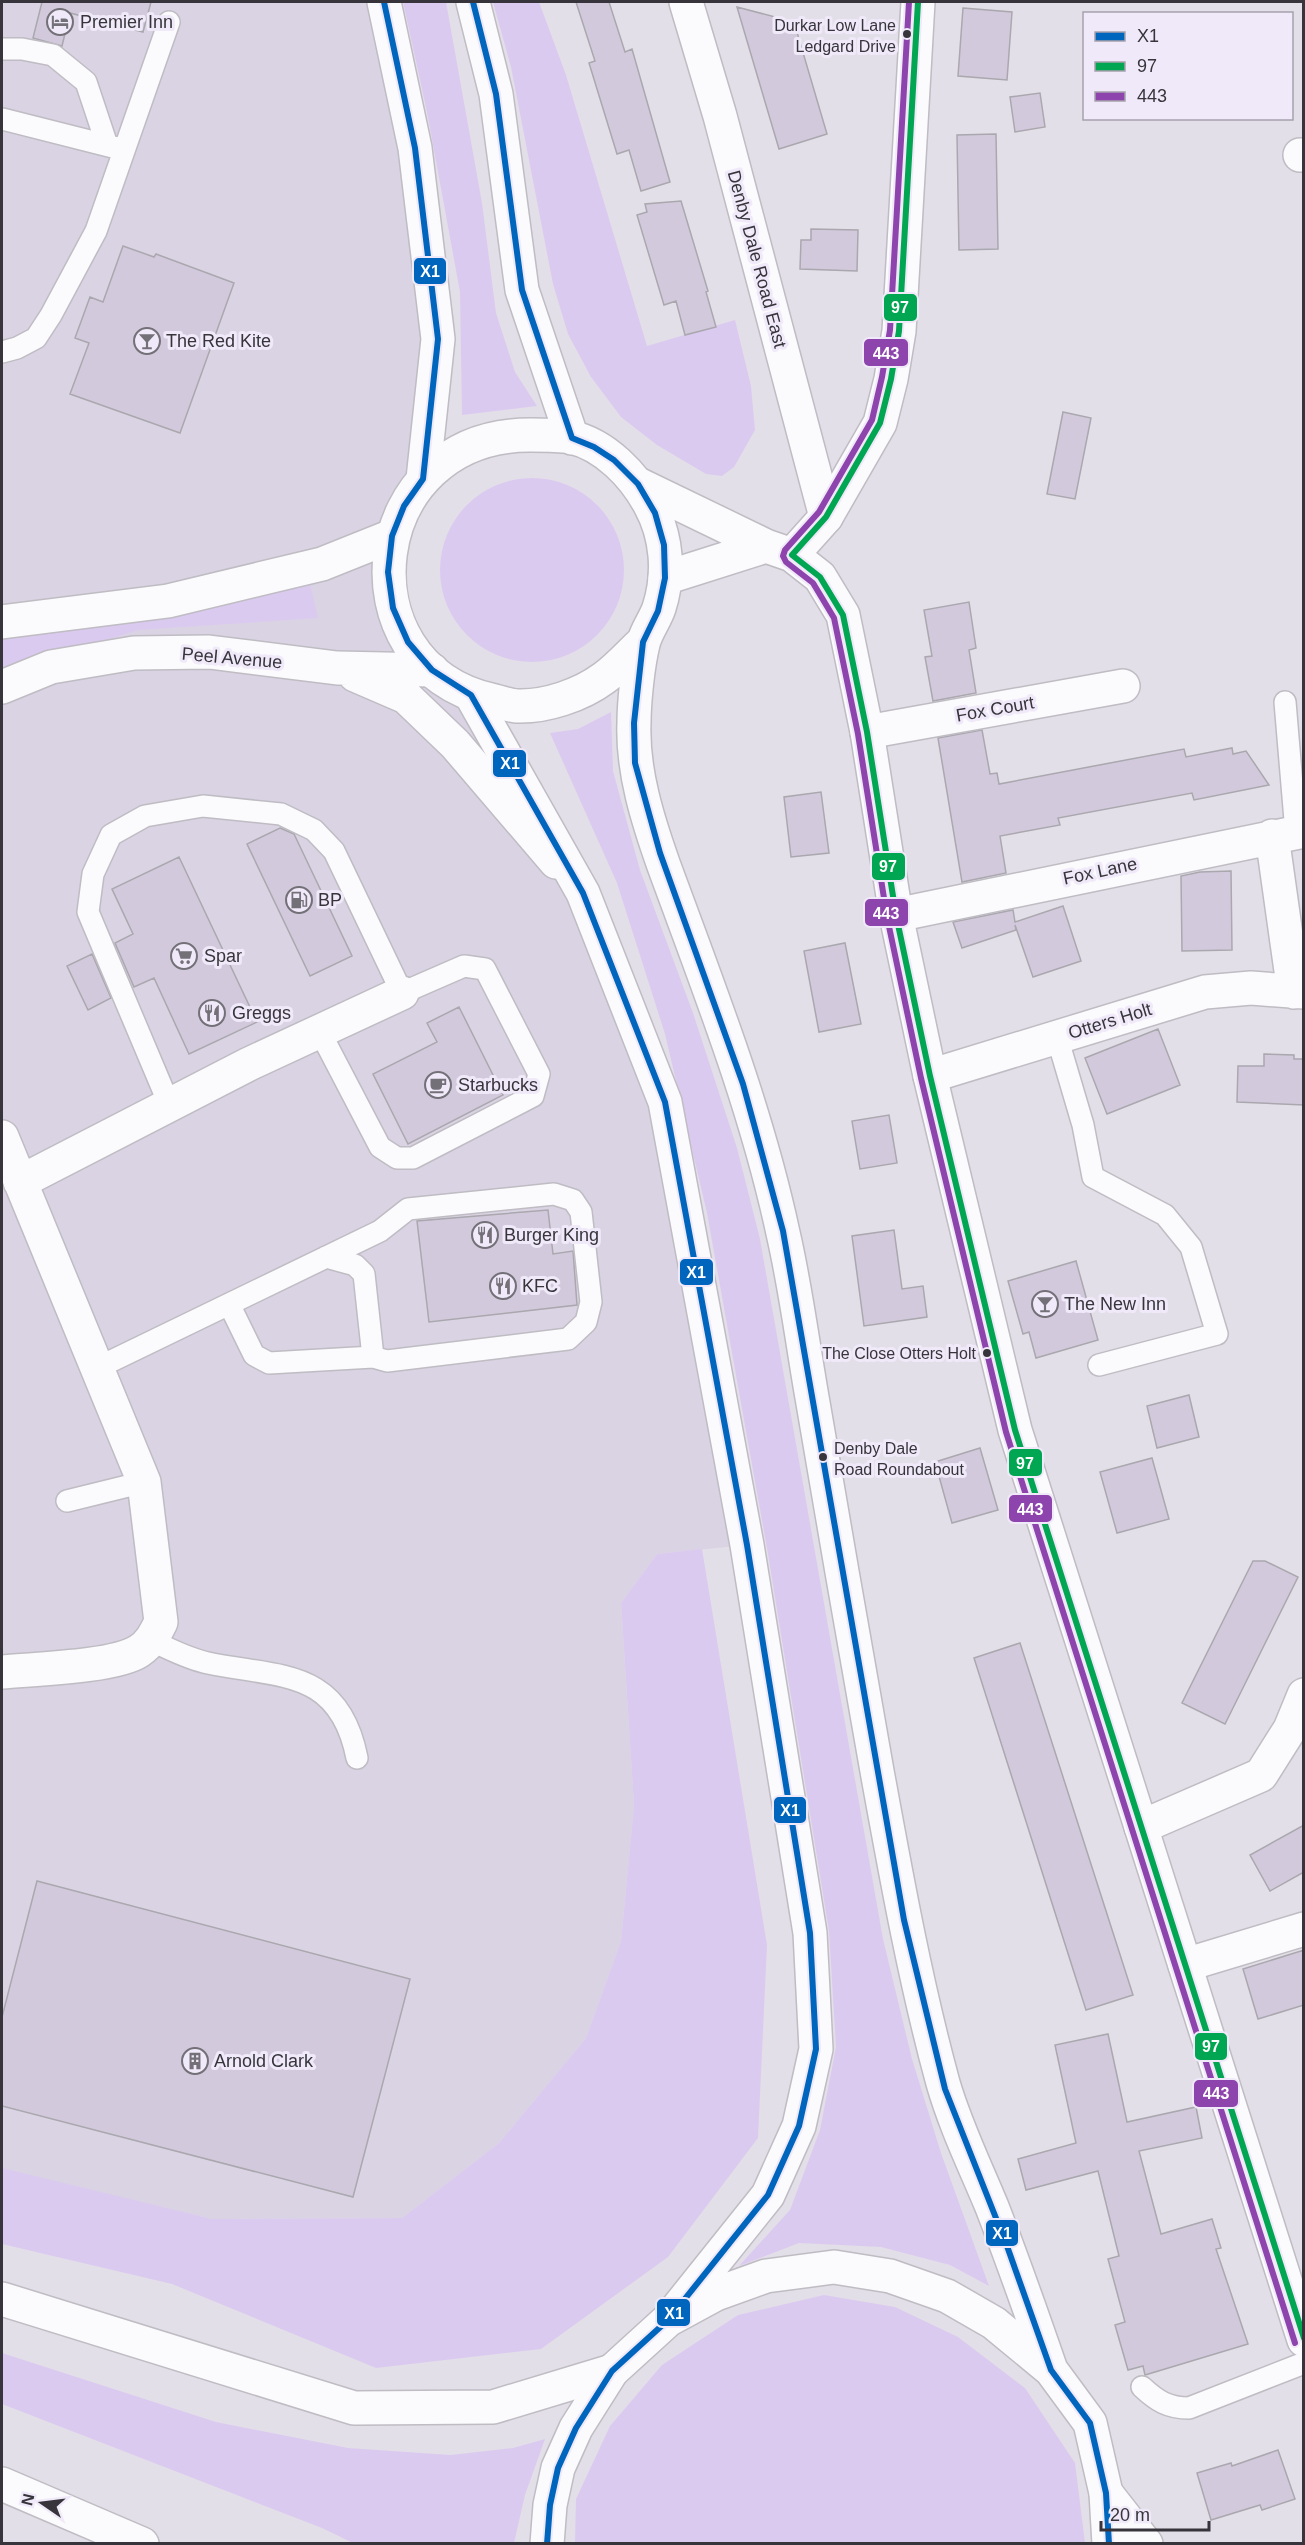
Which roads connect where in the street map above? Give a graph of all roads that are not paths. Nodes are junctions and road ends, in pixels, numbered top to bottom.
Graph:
1 (384, 2) edge
2 (473, 2) edge
3 (686, 2) edge
4 (918, 2) edge
5 (169, 22) dead end
6 (2, 49) edge
7 (2, 119) edge
8 (105, 146) junction
9 (126, 151) junction
10 (2, 351) edge
11 (572, 438) junction
12 (423, 479) junction
13 (638, 484) junction
14 (826, 518) junction
15 (392, 536) junction
16 (779, 550) junction
17 (665, 578) junction
18 (2, 622) edge
19 (643, 642) junction
20 (337, 668) junction
21 (432, 670) junction
22 (1123, 686) dead end
23 (2, 687) edge
24 (471, 695) junction
25 (1285, 702) dead end
26 (867, 732) junction
27 (1291, 833) edge
28 (583, 892) junction
29 (896, 915) junction
30 (1299, 992) edge
31 (402, 993) junction
32 (320, 1032) junction
33 (1057, 1037) junction
34 (930, 1076) junction
35 (169, 1104) junction
36 (2, 1137) edge
37 (20, 1182) junction
38 (326, 1257) junction
39 (229, 1304) junction
40 (373, 1357) junction
41 (1099, 1365) dead end
42 (97, 1368) junction
43 (144, 1482) junction
44 (67, 1501) dead end
45 (152, 1641) junction
46 (2, 1672) edge
47 (1304, 1695) edge
48 (357, 1758) dead end
49 (1141, 1827) junction
50 (1304, 1929) edge
51 (1185, 1965) junction
52 (2, 2299) edge
53 (668, 2320) junction
54 (1304, 2340) edge
55 (1304, 2364) edge
56 (1051, 2370) junction
57 (612, 2371) junction
58 (1142, 2388) dead end
59 (2, 2484) edge
60 (1106, 2493) junction
61 (142, 2544) edge
62 (547, 2544) edge
63 (1109, 2544) edge
64 (1146, 2544) edge

1 - 12 main road
2 - 11 main road
3 - 14 main road, Denby Dale Road East
4 - 14 main road
5 - 9 lane
6 - 8 lane
7 - 8 lane
8 - 9 lane
9 - 10 lane
11 - 12 main road
11 - 13 main road
12 - 15 main road
13 - 16 main road
13 - 17 main road
14 - 16 main road
15 - 18 main road
15 - 21 main road
16 - 17 main road
16 - 26 main road
17 - 19 main road
19 - 24 main road
19 - 56 main road
20 - 21 main road, Peel Avenue
20 - 23 main road, Peel Avenue
20 - 28 main road
21 - 24 main road
22 - 26 main road, Fox Court
24 - 28 main road
25 - 27 lane
26 - 29 main road
27 - 29 main road, Fox Lane
27 - 30 main road, Otters Holt
28 - 53 main road
29 - 34 main road
30 - 33 main road, Otters Holt
31 - 32 main road
31 - 32 lane
31 - 35 lane
32 - 35 main road
33 - 34 main road, Otters Holt
33 - 41 lane
34 - 49 main road
35 - 37 main road
36 - 37 main road
37 - 42 main road
38 - 39 lane
38 - 40 lane
38 - 40 lane
39 - 40 lane
39 - 42 lane
42 - 43 main road
43 - 44 lane
43 - 45 main road
45 - 46 main road
45 - 48 lane
47 - 49 main road
49 - 51 main road
50 - 51 main road
51 - 54 main road
52 - 57 main road
53 - 56 main road
53 - 57 main road
55 - 58 lane
56 - 60 main road
57 - 62 main road
59 - 61 main road
60 - 63 main road
60 - 64 main road

